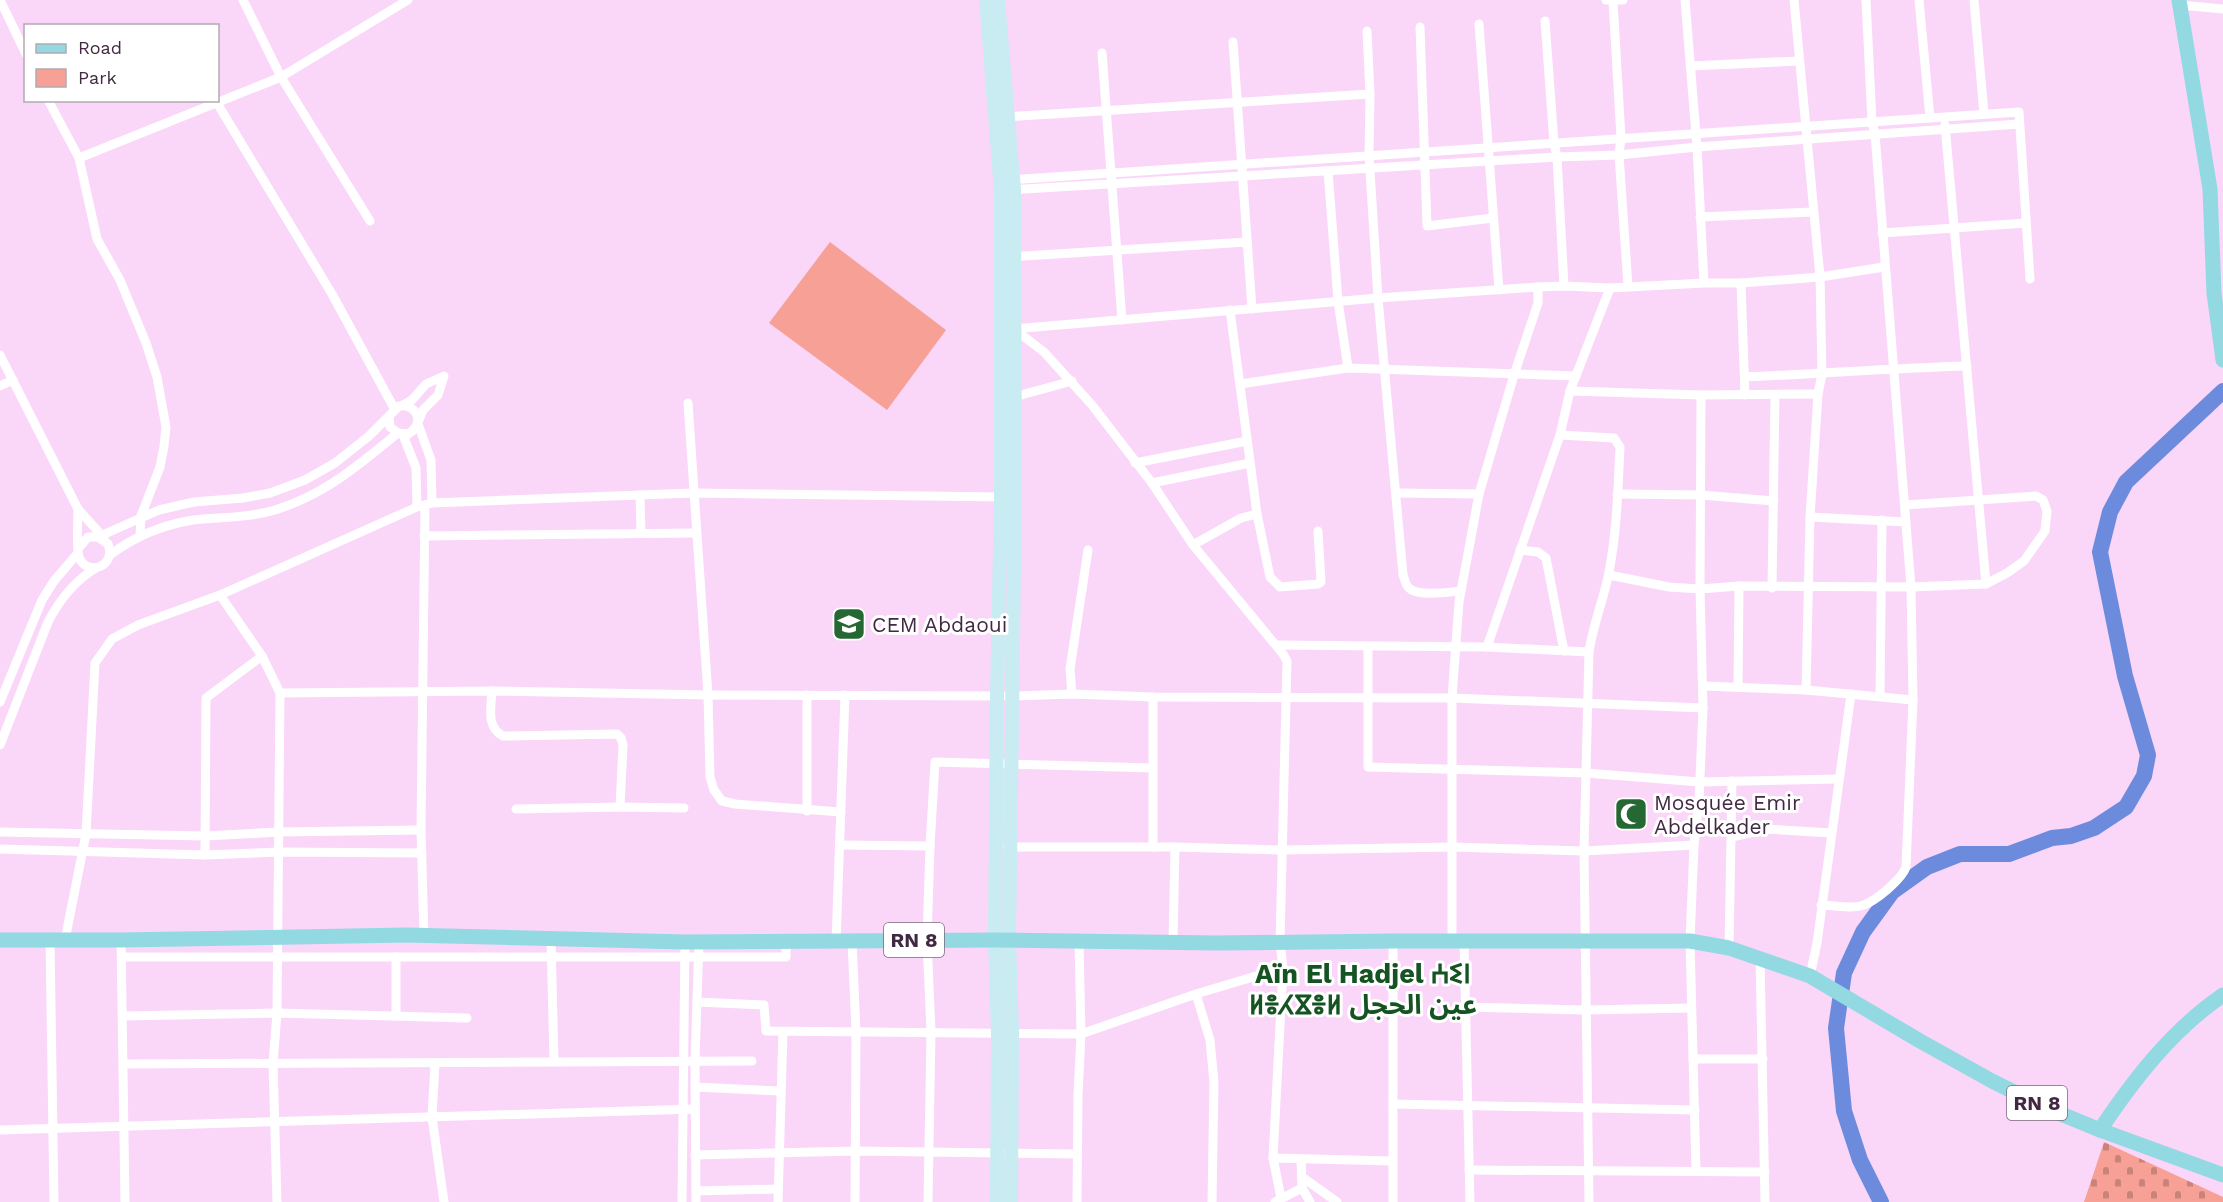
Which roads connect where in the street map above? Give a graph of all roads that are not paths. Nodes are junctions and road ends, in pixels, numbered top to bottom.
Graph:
1 (0, 0) edge
2 (243, 0) edge
3 (408, 0) edge
4 (986, 0) edge
5 (998, 0) edge
6 (1606, 0) edge
7 (1623, 0) edge
8 (1685, 0) edge
9 (1794, 0) edge
10 (1866, 0) edge
11 (1919, 0) edge
12 (1974, 0) edge
13 (1613, 1) edge
14 (2180, 3) edge
15 (2223, 9) edge
16 (1545, 21) dead end
17 (1479, 24) dead end
18 (1420, 27) dead end
19 (1367, 31) dead end
20 (1233, 42) dead end
21 (24, 50) edge
22 (1102, 52) dead end
23 (1799, 62) junction
24 (1690, 66) junction
25 (281, 77) junction
26 (1370, 94) junction
27 (49, 102) edge
28 (217, 103) junction
29 (1237, 103) junction
30 (1107, 111) junction
31 (1984, 114) junction
32 (1002, 117) junction
33 (1945, 117) junction
34 (1930, 118) junction
35 (1872, 122) junction
36 (2019, 124) junction
37 (1805, 126) junction
38 (1945, 129) junction
39 (1695, 134) junction
40 (1875, 134) junction
41 (1621, 138) junction
42 (1806, 139) junction
43 (1554, 143) junction
44 (1488, 147) junction
45 (1697, 147) junction
46 (1425, 153) junction
47 (1369, 155) junction
48 (1619, 155) junction
49 (1557, 157) junction
50 (80, 158) junction
51 (1489, 161) junction
52 (1242, 164) junction
53 (1425, 165) junction
54 (1370, 168) junction
55 (1328, 171) junction
56 (1242, 176) junction
57 (1112, 178) junction
58 (1007, 185) junction
59 (1813, 212) junction
60 (1700, 217) junction
61 (1493, 218) junction
62 (370, 221) dead end
63 (2026, 224) junction
64 (1953, 228) junction
65 (1882, 233) junction
66 (1247, 242) junction
67 (1117, 250) junction
68 (1008, 257) junction
69 (1884, 267) junction
70 (1820, 277) junction
71 (2030, 279) dead end
72 (1704, 283) junction
73 (1741, 283) junction
74 (1564, 286) junction
75 (1628, 286) junction
76 (1538, 287) junction
77 (1610, 288) junction
78 (1499, 290) junction
79 (1378, 298) junction
80 (1338, 301) junction
81 (1252, 309) junction
82 (1230, 310) junction
83 (1122, 320) junction
84 (1008, 328) junction
85 (0, 355) edge
86 (2222, 358) edge
87 (1967, 366) junction
88 (1348, 368) junction
89 (1894, 368) junction
90 (1384, 369) junction
91 (1822, 374) junction
92 (1514, 375) junction
93 (1576, 376) junction
94 (1745, 377) junction
95 (13, 380) junction
96 (1072, 381) junction
97 (1240, 384) junction
98 (0, 386) edge
99 (1570, 391) junction
100 (1818, 394) junction
101 (1701, 395) junction
102 (1745, 395) junction
103 (1775, 395) junction
104 (1007, 397) junction
105 (688, 403) dead end
106 (396, 410) junction
107 (418, 422) junction
108 (400, 434) junction
109 (1560, 435) junction
110 (1247, 441) junction
111 (1136, 463) junction
112 (1250, 464) junction
113 (1152, 483) junction
114 (693, 493) junction
115 (1397, 493) junction
116 (1479, 494) junction
117 (1617, 494) junction
118 (640, 495) junction
119 (1701, 495) junction
120 (1008, 497) junction
121 (1978, 499) junction
122 (1774, 501) junction
123 (425, 505) junction
124 (1905, 505) junction
125 (78, 509) junction
126 (1257, 514) junction
127 (141, 516) junction
128 (1810, 517) junction
129 (1882, 520) junction
130 (1906, 522) junction
131 (1318, 531) dead end
132 (641, 533) junction
133 (695, 533) junction
134 (140, 536) junction
135 (424, 536) junction
136 (101, 537) junction
137 (1193, 545) junction
138 (79, 550) junction
139 (1088, 550) dead end
140 (1520, 550) junction
141 (110, 555) junction
142 (96, 568) junction
143 (1609, 575) junction
144 (1986, 584) junction
145 (1739, 586) junction
146 (1809, 587) junction
147 (1882, 587) junction
148 (1911, 587) junction
149 (1772, 588) junction
150 (1700, 589) junction
151 (1461, 591) junction
152 (220, 595) junction
153 (1276, 645) junction
154 (1487, 646) junction
155 (1368, 647) junction
156 (1456, 647) junction
157 (1564, 651) junction
158 (1589, 652) junction
159 (262, 657) junction
160 (1703, 686) junction
161 (1738, 687) junction
162 (1806, 690) junction
163 (492, 691) junction
164 (422, 692) junction
165 (280, 693) junction
166 (1072, 694) junction
167 (1851, 694) junction
168 (708, 695) junction
169 (807, 695) junction
170 (845, 695) junction
171 (997, 696) junction
172 (1012, 696) junction
173 (1880, 696) junction
174 (1153, 697) junction
175 (1369, 697) junction
176 (1285, 698) junction
177 (1452, 698) junction
178 (1913, 700) junction
179 (0, 702) edge
180 (1587, 702) junction
181 (1703, 708) junction
182 (0, 745) edge
183 (996, 764) junction
184 (1012, 766) junction
185 (1153, 768) junction
186 (1453, 769) junction
187 (1586, 773) junction
188 (1839, 779) junction
189 (1732, 781) junction
190 (1700, 782) junction
191 (620, 807) junction
192 (684, 808) dead end
193 (516, 809) dead end
194 (807, 811) junction
195 (841, 812) junction
196 (421, 830) junction
197 (0, 832) edge
198 (279, 832) junction
199 (1831, 833) junction
200 (86, 834) junction
201 (206, 836) junction
202 (1732, 837) junction
203 (840, 845) junction
204 (1694, 845) junction
205 (930, 846) junction
206 (996, 847) junction
207 (1010, 847) junction
208 (1153, 847) junction
209 (1175, 847) junction
210 (1452, 847) junction
211 (0, 849) edge
212 (1281, 850) junction
213 (81, 851) junction
214 (1584, 851) junction
215 (279, 852) junction
216 (422, 853) junction
217 (206, 855) junction
218 (1821, 905) junction
219 (423, 936) junction
220 (277, 937) junction
221 (551, 939) junction
222 (0, 940) edge
223 (58, 940) junction
224 (121, 940) junction
225 (927, 940) junction
226 (1002, 940) junction
227 (692, 941) junction
228 (852, 941) junction
229 (1079, 941) junction
230 (1393, 941) junction
231 (1458, 941) junction
232 (1585, 941) junction
233 (1690, 941) junction
234 (786, 942) junction
235 (836, 942) junction
236 (1173, 942) junction
237 (1280, 942) junction
238 (1729, 948) junction
239 (551, 956) junction
240 (122, 957) junction
241 (278, 957) junction
242 (396, 957) junction
243 (1760, 957) junction
244 (685, 958) junction
245 (699, 958) junction
246 (1283, 968) junction
247 (1816, 979) junction
248 (1196, 994) junction
249 (2223, 995) edge
250 (697, 1002) junction
251 (1466, 1007) junction
252 (1691, 1008) junction
253 (1586, 1010) junction
254 (277, 1013) junction
255 (123, 1016) junction
256 (396, 1016) junction
257 (467, 1018) dead end
258 (783, 1032) junction
259 (856, 1032) junction
260 (931, 1032) junction
261 (998, 1034) junction
262 (1012, 1034) junction
263 (1081, 1034) junction
264 (1693, 1059) junction
265 (1763, 1059) junction
266 (683, 1061) junction
267 (695, 1061) junction
268 (752, 1061) dead end
269 (554, 1062) junction
270 (435, 1063) junction
271 (124, 1064) junction
272 (273, 1064) junction
273 (695, 1087) junction
274 (780, 1091) junction
275 (1393, 1104) junction
276 (1468, 1105) junction
277 (683, 1109) junction
278 (695, 1109) junction
279 (1587, 1109) junction
280 (1695, 1110) junction
281 (432, 1117) junction
282 (273, 1120) junction
283 (53, 1127) junction
284 (124, 1127) junction
285 (0, 1130) edge
286 (2100, 1130) junction
287 (856, 1151) junction
288 (778, 1152) junction
289 (928, 1152) junction
290 (996, 1153) junction
291 (1011, 1153) junction
292 (1077, 1154) junction
293 (696, 1155) junction
294 (1273, 1158) junction
295 (1301, 1159) junction
296 (1393, 1161) junction
297 (1588, 1169) junction
298 (1470, 1170) junction
299 (1696, 1171) junction
300 (1765, 1172) junction
301 (2223, 1174) edge
302 (1302, 1178) junction
303 (1302, 1188) junction
304 (778, 1189) junction
305 (696, 1191) junction
306 (1278, 1200) edge
307 (54, 1202) edge
308 (125, 1202) edge
309 (277, 1202) edge
310 (444, 1202) edge
311 (682, 1202) edge
312 (696, 1202) edge
313 (778, 1202) edge
314 (855, 1202) edge
315 (928, 1202) edge
316 (997, 1202) edge
317 (1011, 1202) edge
318 (1077, 1202) edge
319 (1212, 1202) edge
320 (1310, 1202) edge
321 (1337, 1202) edge
322 (1393, 1202) edge
323 (1470, 1202) edge
324 (1589, 1202) edge
325 (1765, 1202) edge

1 - 21 street
2 - 25 street
3 - 25 street
4 - 32 main road
5 - 32 main road
6 - 13 street
7 - 13 street
8 - 24 street
9 - 23 street
10 - 35 street
11 - 34 street
12 - 31 street
13 - 41 street
14 - 15 street
14 - 86 main road
16 - 43 street
17 - 44 street
18 - 46 street
19 - 26 street
20 - 29 street
22 - 30 street
23 - 24 street
23 - 37 street
24 - 39 street
25 - 28 street
25 - 62 street
26 - 29 street
26 - 47 street
27 - 50 street
28 - 50 street
28 - 106 street
29 - 30 street
29 - 52 street
30 - 32 street
30 - 57 street
31 - 33 street
31 - 36 street
32 - 58 main road
33 - 34 street
33 - 38 street
34 - 35 street
35 - 37 street
35 - 40 street
36 - 38 street
36 - 63 street
37 - 39 street
37 - 42 street
38 - 40 street
38 - 64 street
39 - 41 street
39 - 45 street
40 - 42 street
40 - 65 street
41 - 43 street
41 - 48 street
42 - 45 street
42 - 59 street
43 - 44 street
43 - 49 street
44 - 46 street
44 - 51 street
45 - 48 street
45 - 60 street
46 - 47 street
46 - 53 street
47 - 52 street
47 - 54 street
48 - 49 street
48 - 75 street
49 - 51 street
49 - 74 street
50 - 127 street
51 - 53 street
51 - 61 street
52 - 56 street
52 - 57 street
53 - 54 street
53 - 61 street
54 - 55 street
54 - 79 street
55 - 56 street
55 - 80 street
56 - 57 street
56 - 66 street
57 - 58 street
57 - 67 street
58 - 68 main road
59 - 60 street
59 - 70 street
60 - 72 street
61 - 78 street
63 - 64 street
63 - 71 street
64 - 65 street
64 - 87 street
65 - 69 street
66 - 67 street
66 - 81 street
67 - 68 street
67 - 83 street
68 - 84 main road
69 - 70 street
69 - 89 street
70 - 73 street
70 - 91 street
72 - 73 street
72 - 75 street
73 - 94 street
74 - 76 street
74 - 77 street
75 - 77 street
76 - 78 street
76 - 92 street
77 - 93 street
78 - 79 street
79 - 80 street
79 - 90 street
80 - 81 street
80 - 88 street
81 - 82 street
82 - 83 street
82 - 97 street
83 - 84 street
84 - 96 street
84 - 104 main road
85 - 95 street
87 - 89 street
87 - 121 street
88 - 90 street
88 - 97 street
89 - 91 street
89 - 124 street
90 - 92 street
90 - 115 street
91 - 94 street
91 - 100 street
92 - 93 street
92 - 116 street
93 - 99 street
94 - 102 street
95 - 98 street
95 - 125 street
96 - 104 street
96 - 111 street
97 - 110 street
99 - 101 street
99 - 109 street
100 - 103 street
100 - 128 street
101 - 102 street
101 - 119 street
102 - 103 street
103 - 122 street
104 - 120 main road
105 - 114 street
106 - 107 street
106 - 107 street
106 - 108 street
106 - 127 street
107 - 108 street
107 - 123 street
108 - 123 street
108 - 134 street
109 - 117 street
109 - 140 street
110 - 111 street
110 - 112 street
111 - 113 street
112 - 113 street
112 - 126 street
113 - 137 street
114 - 118 street
114 - 120 street
114 - 133 street
115 - 116 street
115 - 151 street
116 - 151 street
117 - 119 street
117 - 143 street
118 - 123 street
118 - 132 street
119 - 122 street
119 - 150 street
120 - 171 main road
120 - 172 main road
121 - 124 street
121 - 144 street
121 - 144 street
122 - 149 street
123 - 135 street
123 - 152 street
124 - 130 street
125 - 136 street
125 - 138 street
126 - 131 street
126 - 137 street
127 - 134 street
127 - 136 street
128 - 129 street
128 - 146 street
129 - 130 street
129 - 147 street
130 - 148 street
132 - 133 street
132 - 135 street
133 - 168 street
134 - 141 street
135 - 164 street
136 - 138 street
136 - 141 street
137 - 153 street
138 - 142 street
138 - 179 street
139 - 166 street
140 - 154 street
140 - 157 street
141 - 142 street
142 - 182 street
143 - 150 street
143 - 158 street
144 - 148 street
145 - 149 street
145 - 150 street
145 - 161 street
146 - 147 street
146 - 149 street
146 - 162 street
147 - 148 street
147 - 173 street
148 - 178 street
150 - 160 street
151 - 156 street
152 - 159 street
152 - 200 street
153 - 155 street
153 - 176 street
154 - 156 street
154 - 157 street
155 - 156 street
155 - 175 street
156 - 177 street
157 - 158 street
158 - 180 street
159 - 165 street
159 - 201 street
160 - 161 street
160 - 181 street
161 - 162 street
162 - 167 street
163 - 164 street
163 - 168 street
163 - 191 street
164 - 165 street
164 - 196 street
165 - 198 street
166 - 172 street
166 - 174 street
167 - 173 street
167 - 188 street
168 - 169 street
168 - 194 street
169 - 170 street
169 - 194 street
170 - 171 street
170 - 195 street
171 - 172 street
171 - 183 main road
172 - 184 main road
173 - 178 street
174 - 176 street
174 - 185 street
175 - 176 street
175 - 177 street
175 - 186 street
176 - 212 street
177 - 180 street
177 - 186 street
178 - 218 street
180 - 181 street
180 - 187 street
181 - 190 street
183 - 184 street
183 - 205 street
183 - 206 main road
184 - 185 street
184 - 207 main road
185 - 208 street
186 - 187 street
186 - 210 street
187 - 190 street
187 - 214 street
188 - 189 street
188 - 199 street
189 - 190 street
189 - 202 street
190 - 204 street
191 - 192 street
191 - 193 street
194 - 195 street
195 - 203 street
196 - 198 street
196 - 216 street
197 - 200 street
198 - 201 street
198 - 215 street
199 - 202 street
199 - 218 street
200 - 201 street
200 - 213 street
201 - 217 street
202 - 238 street
203 - 205 street
203 - 235 street
204 - 214 street
204 - 233 street
205 - 225 street
206 - 207 street
206 - 226 main road
207 - 208 street
207 - 226 main road
208 - 209 street
209 - 212 street
209 - 236 street
210 - 212 street
210 - 214 street
210 - 231 street
211 - 213 street
212 - 237 street
213 - 217 street
213 - 223 street
214 - 232 street
215 - 216 street
215 - 217 street
215 - 220 street
216 - 219 street
218 - 247 street
219 - 220 main road, RN 8
219 - 221 main road, RN 8
220 - 224 main road, RN 8
220 - 241 street
221 - 227 main road, RN 8
221 - 239 street
222 - 223 main road, RN 8
223 - 224 main road, RN 8
223 - 283 street
224 - 240 street
225 - 226 main road, RN 8
225 - 228 main road, RN 8
225 - 260 street
226 - 229 main road, RN 8
226 - 261 main road
226 - 262 main road
227 - 234 main road, RN 8
227 - 244 street
227 - 245 street
228 - 235 main road, RN 8
228 - 259 street
229 - 236 main road, RN 8
229 - 263 street
230 - 231 main road, RN 8
230 - 237 main road, RN 8
230 - 275 street
231 - 232 main road, RN 8
231 - 251 street
232 - 233 main road, RN 8
232 - 253 street
233 - 238 main road, RN 8
233 - 252 street
234 - 235 main road, RN 8
234 - 245 street
236 - 237 main road, RN 8
237 - 246 street
238 - 243 main road, RN 8
239 - 242 street
239 - 244 street
239 - 269 street
240 - 241 street
240 - 255 street
241 - 242 street
241 - 254 street
242 - 256 street
243 - 247 main road, RN 8
243 - 265 street
244 - 245 street
244 - 266 street
245 - 250 street
246 - 248 street
246 - 294 street
247 - 286 main road, RN 8
248 - 263 street
248 - 319 street
249 - 286 main road
250 - 258 street
250 - 267 street
251 - 253 street
251 - 276 street
252 - 253 street
252 - 264 street
253 - 279 street
254 - 255 street
254 - 256 street
254 - 272 street
255 - 271 street
256 - 257 street
258 - 259 street
258 - 274 street
259 - 260 street
259 - 287 street
260 - 261 street
260 - 289 street
261 - 262 street
261 - 290 main road
262 - 263 street
262 - 291 main road
263 - 292 street
264 - 265 street
264 - 280 street
265 - 300 street
266 - 267 street
266 - 269 street
266 - 277 street
267 - 268 street
267 - 273 street
269 - 270 street
270 - 272 street
270 - 281 street
271 - 272 street
271 - 284 street
272 - 282 street
273 - 274 street
273 - 278 street
274 - 288 street
275 - 276 street
275 - 296 street
276 - 279 street
276 - 298 street
277 - 278 street
277 - 281 street
277 - 311 street
278 - 293 street
279 - 280 street
279 - 297 street
280 - 299 street
281 - 282 street
281 - 310 street
282 - 284 street
282 - 309 street
283 - 284 street
283 - 285 street
283 - 307 street
284 - 308 street
286 - 301 main road, RN 8
287 - 288 street
287 - 289 street
287 - 314 street
288 - 293 street
288 - 304 street
289 - 290 street
289 - 315 street
290 - 291 street
290 - 316 main road
291 - 292 street
291 - 317 main road
292 - 318 street
293 - 305 street
294 - 295 street
294 - 306 street
295 - 296 street
295 - 302 street
296 - 322 street
297 - 298 street
297 - 299 street
297 - 324 street
298 - 323 street
299 - 300 street
300 - 325 street
302 - 303 street
302 - 321 street
303 - 306 street
303 - 320 street
304 - 305 street
304 - 313 street
305 - 312 street

